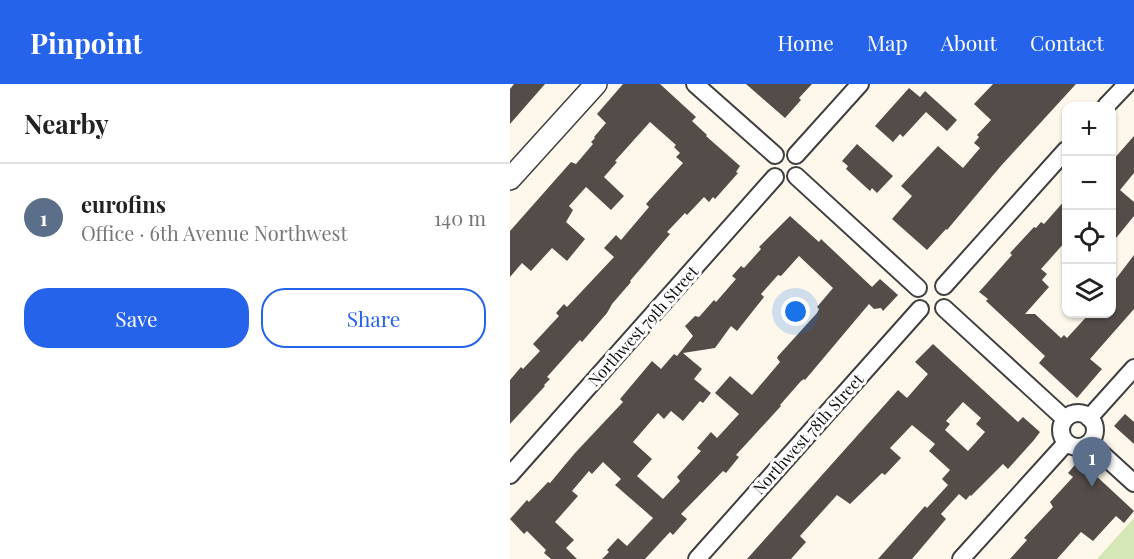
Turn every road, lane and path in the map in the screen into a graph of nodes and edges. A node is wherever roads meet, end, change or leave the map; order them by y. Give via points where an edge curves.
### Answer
1 (596, 84) edge
2 (694, 84) edge
3 (860, 84) edge
4 (1127, 84) edge
5 (1110, 102) edge
6 (1062, 154) edge
7 (775, 155) junction
8 (796, 155) junction
9 (796, 176) junction
10 (775, 177) junction
11 (510, 180) edge
12 (944, 286) junction
13 (918, 288) junction
14 (944, 308) junction
15 (920, 309) junction
16 (1134, 368) edge
17 (1089, 418) junction
18 (1065, 419) junction
19 (1066, 443) junction
20 (1090, 443) junction
21 (510, 475) edge
22 (1134, 483) edge
23 (697, 559) edge
24 (961, 559) edge

1 - 11 street
2 - 7 street
3 - 8 street
4 - 5 street
6 - 12 street
7 - 8 street via 786,151
7 - 10 street via 770,167
8 - 9 street via 800,164
9 - 10 street via 786,181
9 - 13 street
10 - 21 street, Northwest 79th Street
12 - 13 street via 933,280
12 - 14 street via 948,295
13 - 15 street via 915,299
14 - 15 street via 935,314
14 - 18 street
15 - 23 street, Northwest 78th Street
16 - 17 street
17 - 18 street via 1078,413
17 - 20 street via 1095,431
18 - 19 street via 1060,431
19 - 20 street via 1075,447
19 - 24 street
20 - 22 street

